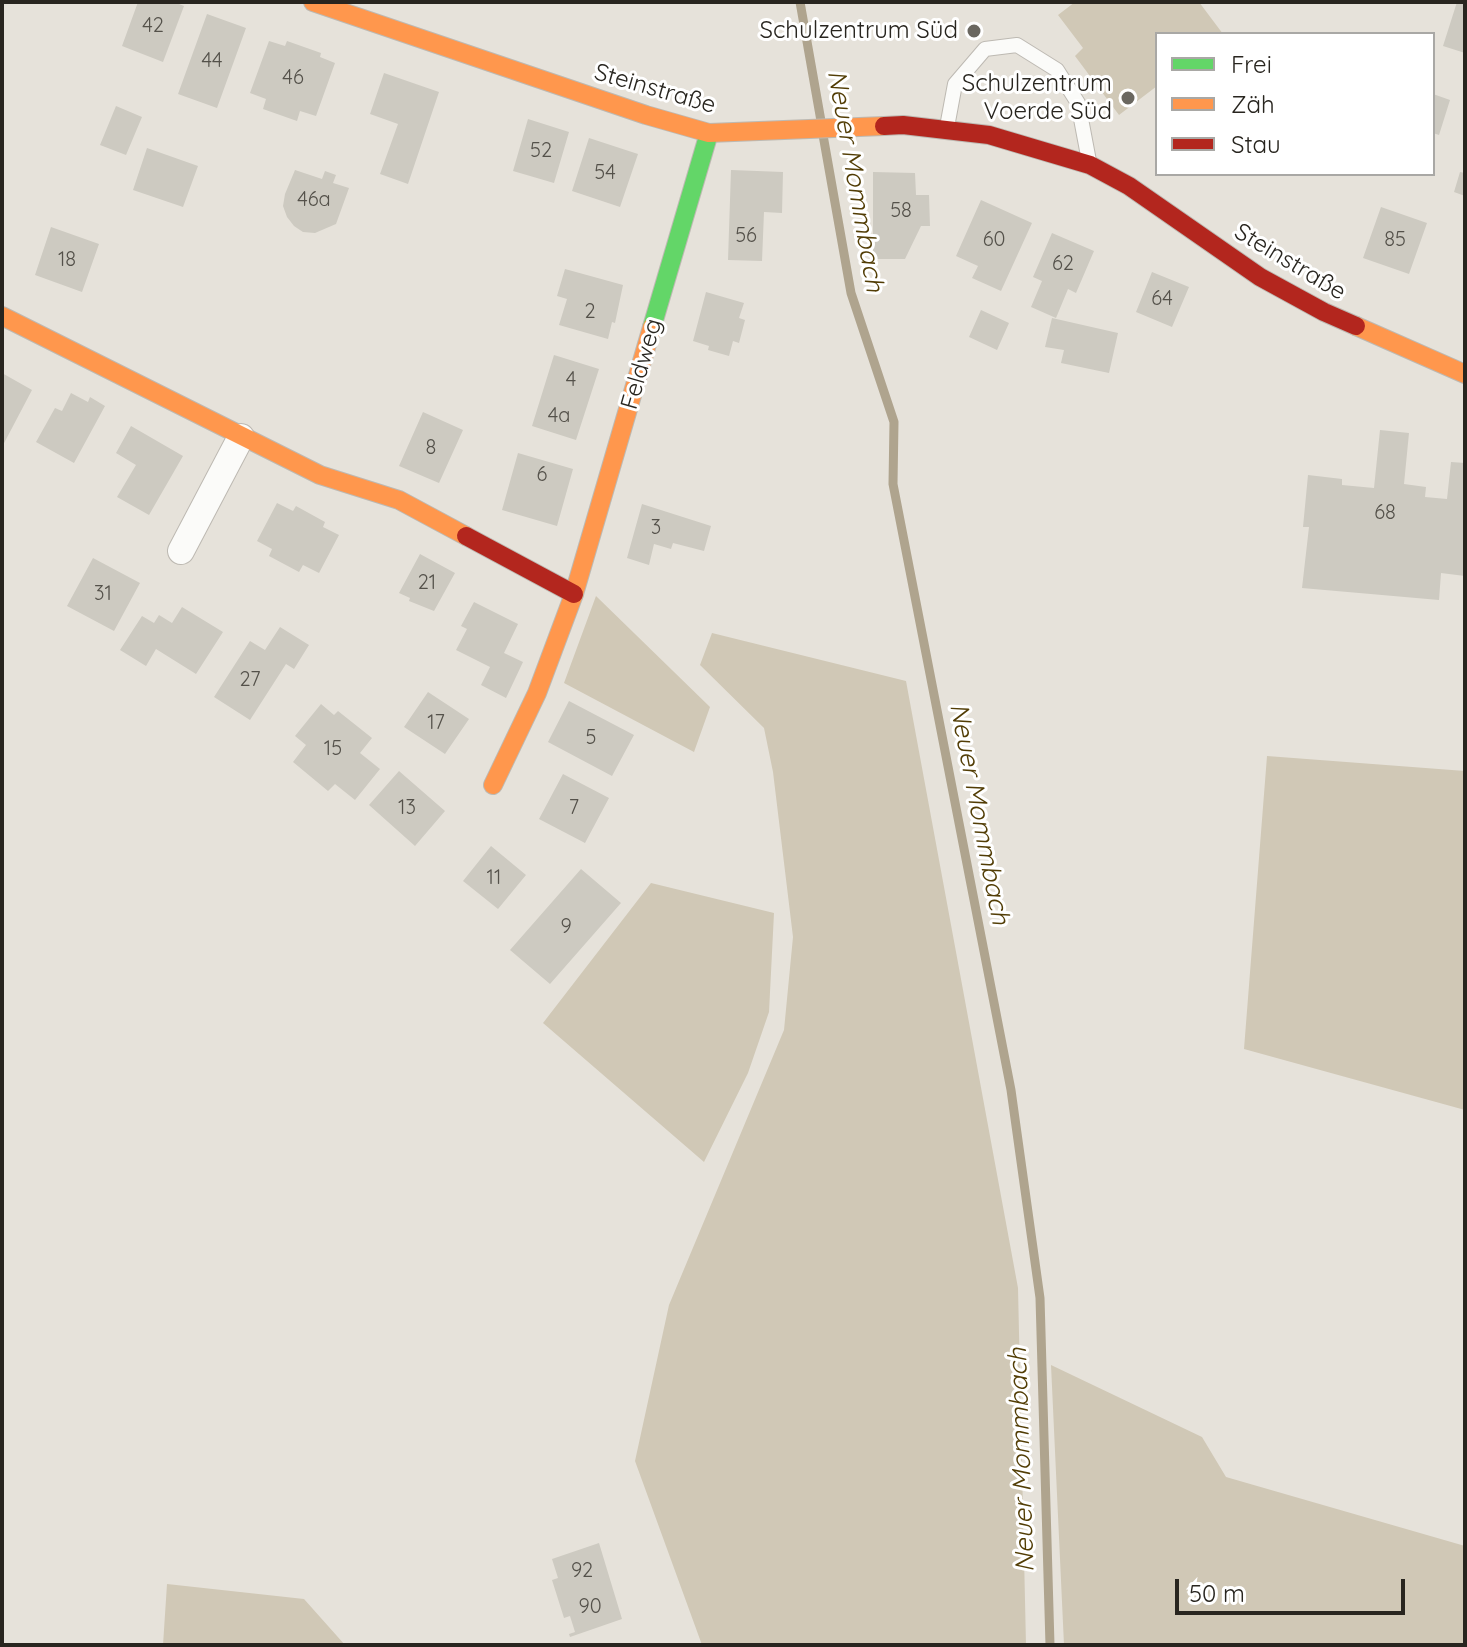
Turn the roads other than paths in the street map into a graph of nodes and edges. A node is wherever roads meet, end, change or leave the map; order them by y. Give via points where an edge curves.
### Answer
1 (313, 2) edge
2 (947, 130) junction
3 (709, 133) junction
4 (1090, 165) junction
5 (2, 316) edge
6 (1465, 374) edge
7 (241, 437) junction
8 (181, 551) dead end
9 (574, 594) junction
10 (493, 785) dead end

1 - 3 street, Steinstraße
2 - 3 street, Steinstraße via 903,125
2 - 4 street, Steinstraße via 989,135
2 - 4 lane via 955,84 985,49 1017,45 1057,70 1078,103
3 - 9 street, Feldweg
4 - 6 street, Steinstraße via 1260,277 1337,318
5 - 7 street
7 - 8 street
7 - 9 street via 320,475 399,500
9 - 10 street, Feldweg via 537,693

